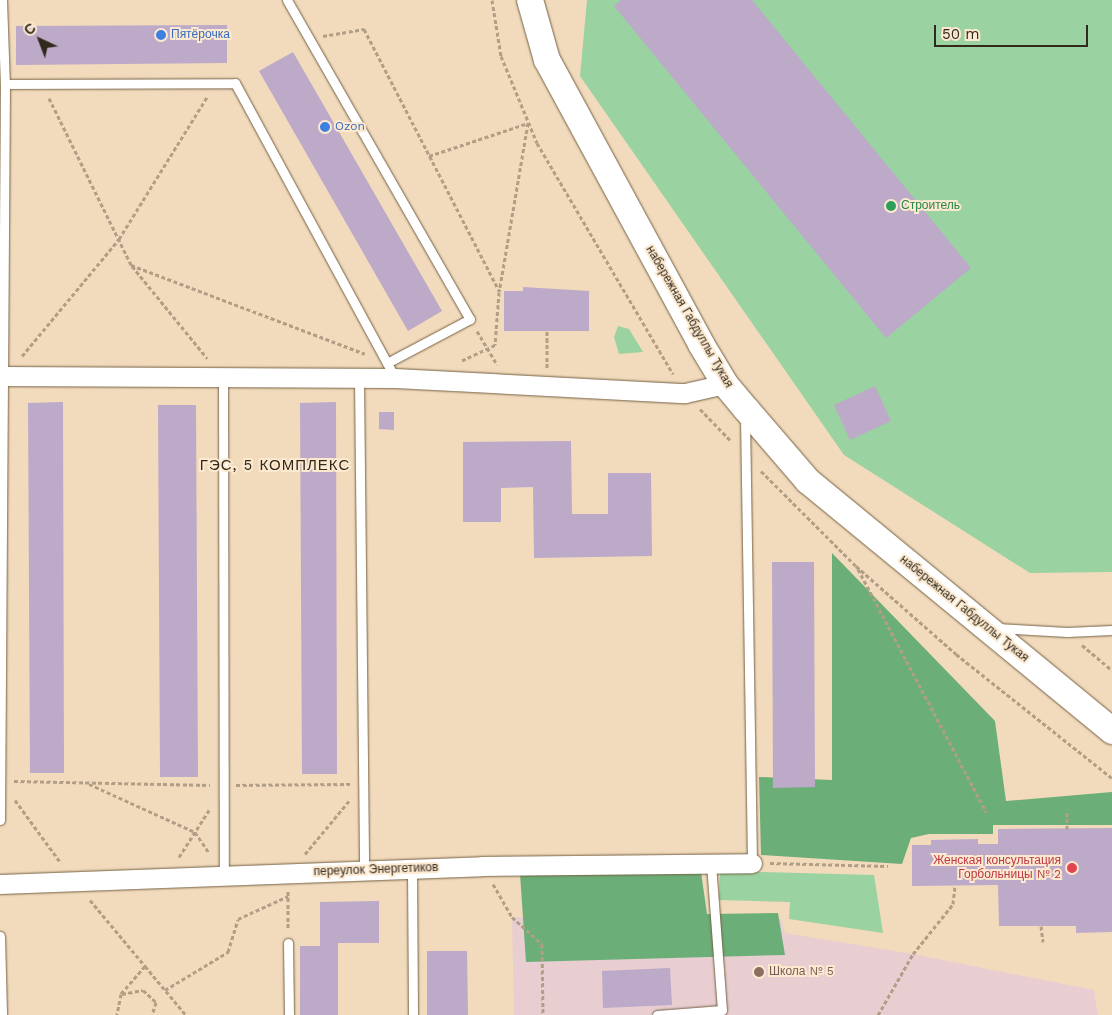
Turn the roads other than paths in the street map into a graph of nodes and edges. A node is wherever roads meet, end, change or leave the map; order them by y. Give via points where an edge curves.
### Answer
1 (2, 0) edge
2 (287, 0) edge
3 (530, 0) edge
4 (5, 84) junction
5 (391, 370) junction
6 (3, 376) edge
7 (223, 378) junction
8 (359, 379) junction
9 (725, 384) junction
10 (746, 410) junction
11 (984, 627) junction
12 (1112, 630) edge
13 (1112, 731) edge
14 (1, 742) edge
15 (1, 781) edge
16 (0, 820) edge
17 (752, 862) joint
18 (711, 863) junction
19 (412, 869) junction
20 (364, 870) junction
21 (224, 877) junction
22 (0, 884) edge
23 (0, 936) edge
24 (288, 943) road end
25 (2, 1015) edge
26 (289, 1015) edge
27 (413, 1015) edge
28 (657, 1015) edge

1 - 4 lane
2 - 5 lane via 470,319
3 - 9 main road, набережная Габдуллы Тукая via 547,60
4 - 5 lane via 235,84
4 - 6 lane
5 - 8 street
5 - 9 street via 508,384 685,393
6 - 7 street
6 - 14 lane
7 - 8 street
7 - 21 lane
8 - 20 lane
9 - 10 main road, набережная Габдуллы Тукая
10 - 11 main road, набережная Габдуллы Тукая via 808,480
10 - 17 lane via 744,454
11 - 12 lane via 1067,632
11 - 13 main road, набережная Габдуллы Тукая
14 - 15 lane
15 - 16 lane
17 - 18 street, переулок Энергетиков
18 - 19 street, переулок Энергетиков
18 - 28 lane via 722,1010
19 - 20 street, переулок Энергетиков
19 - 27 lane
20 - 21 street, переулок Энергетиков
21 - 22 street, переулок Энергетиков
23 - 25 lane
24 - 26 lane

